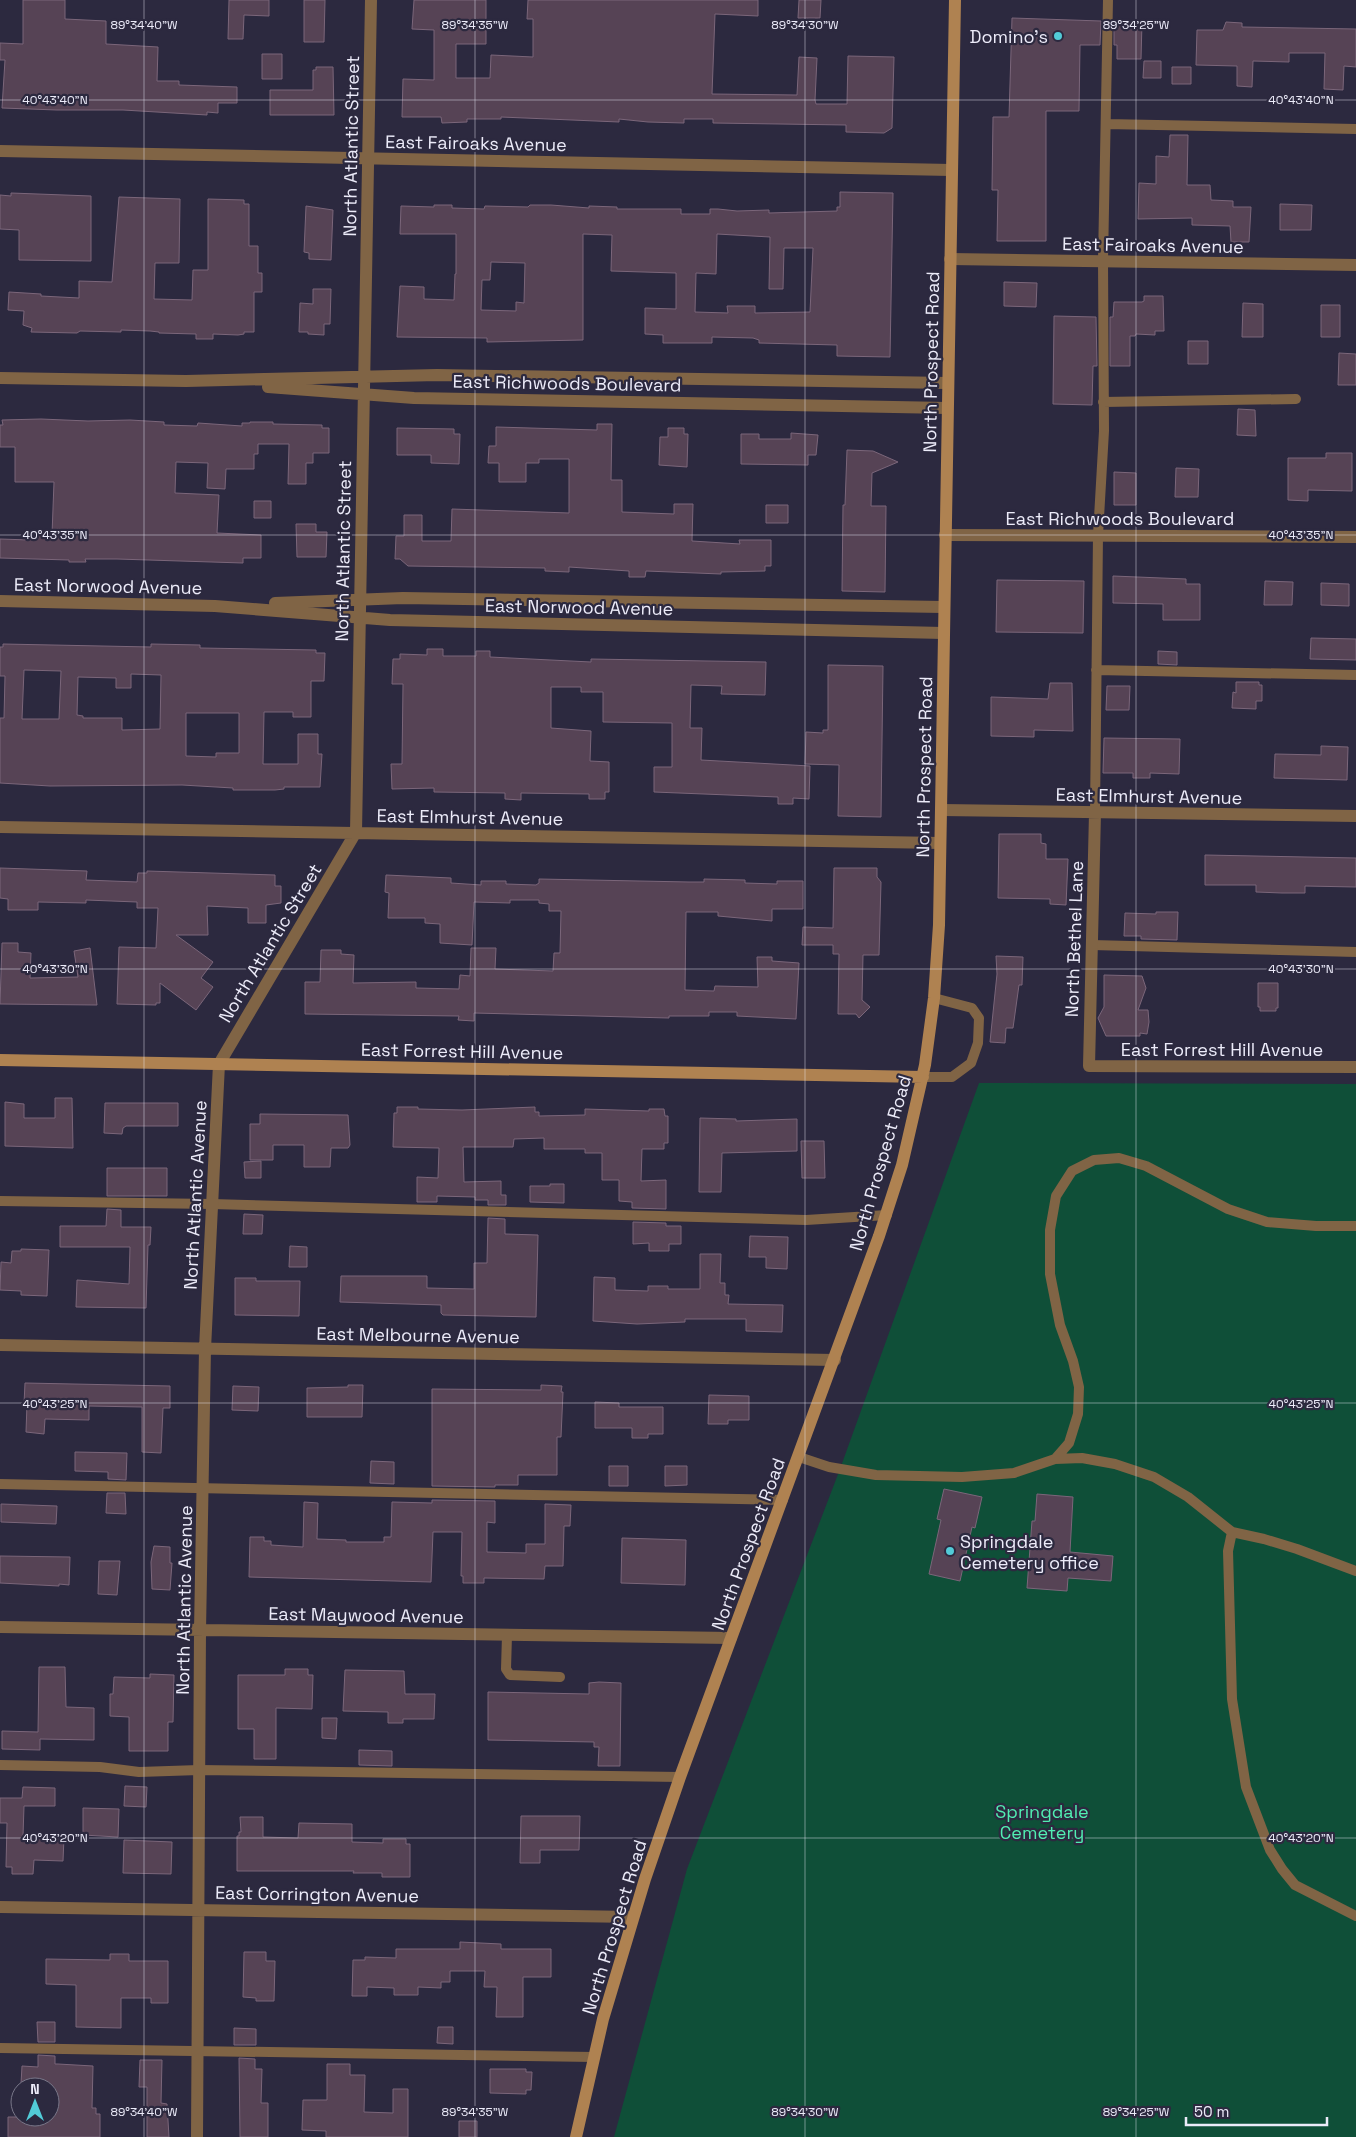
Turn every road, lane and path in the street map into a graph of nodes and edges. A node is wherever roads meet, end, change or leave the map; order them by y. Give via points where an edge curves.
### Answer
1 (371, 0) edge
2 (955, 0) edge
3 (1108, 0) edge
4 (1106, 124) junction
5 (1356, 129) edge
6 (0, 151) edge
7 (368, 158) junction
8 (951, 170) junction
9 (950, 259) junction
10 (1103, 261) junction
11 (1356, 265) edge
12 (363, 377) junction
13 (0, 378) edge
14 (186, 381) junction
15 (948, 383) junction
16 (363, 395) junction
17 (1296, 399) dead end
18 (1103, 402) junction
19 (948, 408) junction
20 (945, 535) junction
21 (1098, 536) junction
22 (1356, 537) edge
23 (360, 600) junction
24 (0, 601) edge
25 (215, 606) junction
26 (943, 607) junction
27 (360, 617) junction
28 (943, 633) junction
29 (1096, 670) junction
30 (1356, 675) edge
31 (941, 810) junction
32 (1095, 813) junction
33 (1356, 816) edge
34 (0, 827) edge
35 (356, 832) junction
36 (940, 843) junction
37 (1092, 945) junction
38 (1356, 952) edge
39 (934, 998) junction
40 (0, 1060) edge
41 (218, 1064) junction
42 (1089, 1066) joint
43 (1356, 1067) edge
44 (923, 1077) junction
45 (0, 1201) edge
46 (212, 1204) junction
47 (886, 1215) junction
48 (1356, 1226) edge
49 (0, 1345) edge
50 (205, 1349) junction
51 (835, 1360) junction
52 (799, 1457) junction
53 (1055, 1460) junction
54 (0, 1484) edge
55 (203, 1487) junction
56 (783, 1500) junction
57 (1232, 1532) junction
58 (1356, 1571) edge
59 (0, 1627) edge
60 (200, 1631) junction
61 (507, 1635) junction
62 (731, 1638) junction
63 (560, 1677) dead end
64 (0, 1765) edge
65 (199, 1770) junction
66 (680, 1777) junction
67 (0, 1907) edge
68 (198, 1910) junction
69 (1356, 1916) edge
70 (633, 1917) junction
71 (0, 2048) edge
72 (197, 2051) junction
73 (594, 2057) junction
74 (197, 2137) edge
75 (576, 2137) edge

1 - 7 street, North Atlantic Street
2 - 8 main road, North Prospect Road
3 - 4 lane
4 - 5 lane
4 - 10 lane
6 - 7 street, East Fairoaks Avenue
7 - 8 street, East Fairoaks Avenue
7 - 12 street, North Atlantic Street
8 - 9 main road, North Prospect Road
9 - 10 street, East Fairoaks Avenue
9 - 15 main road, North Prospect Road
10 - 11 street, East Fairoaks Avenue
10 - 18 lane
12 - 14 street, East Richwoods Boulevard
12 - 15 street, East Richwoods Boulevard via 437,375
12 - 16 street, North Atlantic Street
13 - 14 street, East Richwoods Boulevard
14 - 16 street, East Richwoods Boulevard
15 - 19 main road, North Prospect Road
16 - 19 street, East Richwoods Boulevard
16 - 23 street, North Atlantic Street
17 - 18 lane
18 - 21 lane
19 - 20 main road, North Prospect Road
20 - 21 street, East Richwoods Boulevard
20 - 26 main road, North Prospect Road
21 - 22 street, East Richwoods Boulevard
21 - 29 lane
23 - 25 street, East Norwood Avenue
23 - 26 street, East Norwood Avenue via 413,598
23 - 27 street, North Atlantic Street
24 - 25 street, East Norwood Avenue
25 - 27 street, East Norwood Avenue
26 - 28 main road, North Prospect Road
27 - 28 street, East Norwood Avenue
27 - 35 street, North Atlantic Street
28 - 31 main road, North Prospect Road
29 - 30 lane
29 - 32 lane
31 - 32 street, East Elmhurst Avenue
31 - 36 main road, North Prospect Road
32 - 33 street, East Elmhurst Avenue
32 - 37 street, North Bethel Lane
34 - 35 street, East Elmhurst Avenue
35 - 36 street, East Elmhurst Avenue
35 - 41 street, North Atlantic Street
36 - 39 main road, North Prospect Road via 940,909
37 - 38 lane
37 - 42 street, North Bethel Lane
39 - 44 main road, North Prospect Road
39 - 44 lane via 972,1008 979,1018 978,1042 970,1063 952,1077
40 - 41 main road, East Forrest Hill Avenue
41 - 44 main road, East Forrest Hill Avenue
41 - 46 street, North Atlantic Avenue
42 - 43 street, East Forrest Hill Avenue
44 - 47 main road, North Prospect Road via 902,1166
45 - 46 lane
46 - 47 lane via 806,1220
46 - 50 street, North Atlantic Avenue
47 - 51 main road, North Prospect Road
48 - 53 lane via 1267,1222 1228,1209 1146,1166 1119,1158 1094,1160 1072,1171 1056,1196 1050,1230 1050,1274 1060,1325 1079,1387 1078,1414 1069,1443
49 - 50 street, East Melbourne Avenue
50 - 51 street, East Melbourne Avenue
50 - 55 street, North Atlantic Avenue
51 - 52 main road, North Prospect Road
52 - 53 lane via 829,1467 876,1475 962,1477 1014,1473
52 - 56 main road, North Prospect Road
53 - 57 lane via 1082,1458 1115,1464 1154,1477 1188,1497
54 - 55 lane
55 - 56 lane
55 - 60 street, North Atlantic Avenue
56 - 62 main road, North Prospect Road
57 - 58 lane via 1297,1549
57 - 69 lane via 1228,1550 1232,1699 1246,1787 1270,1850 1295,1885
59 - 60 street, East Maywood Avenue
60 - 61 street, East Maywood Avenue
60 - 65 street, North Atlantic Avenue
61 - 62 street, East Maywood Avenue
61 - 63 lane via 506,1669 510,1675
62 - 66 main road, North Prospect Road
64 - 65 lane via 100,1767 139,1772
65 - 66 lane
65 - 68 street, North Atlantic Avenue
66 - 70 main road, North Prospect Road
67 - 68 street, East Corrington Avenue
68 - 70 street, East Corrington Avenue
68 - 72 street, North Atlantic Avenue
70 - 73 main road, North Prospect Road
71 - 72 lane
72 - 73 lane
72 - 74 street, North Atlantic Avenue
73 - 75 main road, North Prospect Road

